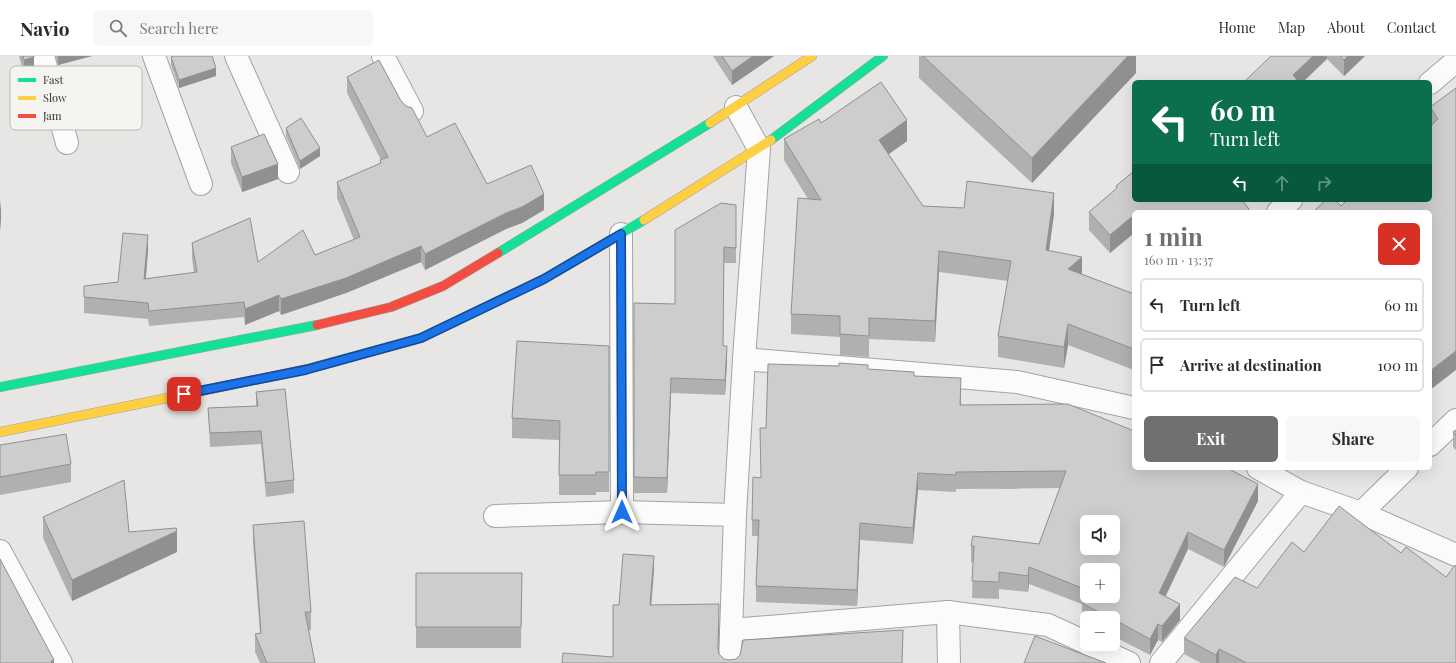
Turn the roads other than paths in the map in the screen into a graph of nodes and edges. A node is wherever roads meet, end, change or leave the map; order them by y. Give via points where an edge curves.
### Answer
1 (43, 56) edge
2 (154, 56) edge
3 (236, 56) edge
4 (383, 56) edge
5 (812, 56) edge
6 (883, 56) edge
7 (1456, 61) edge
8 (46, 66) edge
9 (1432, 80) edge
10 (736, 107) junction
11 (412, 111) edge
12 (63, 130) edge
13 (67, 143) dead end
14 (759, 149) junction
15 (288, 172) dead end
16 (201, 184) dead end
17 (1289, 202) edge
18 (1280, 210) edge
19 (621, 234) junction
20 (744, 358) junction
21 (0, 387) edge
22 (1132, 408) edge
23 (1456, 420) edge
24 (0, 432) edge
25 (1432, 443) edge
26 (1262, 470) edge
27 (1405, 470) edge
28 (1301, 492) junction
29 (622, 512) junction
30 (1361, 513) junction
31 (735, 515) junction
32 (495, 516) dead end
33 (0, 551) edge
34 (1456, 556) edge
35 (948, 612) junction
36 (731, 630) junction
37 (1080, 640) edge
38 (1103, 651) edge
39 (61, 663) edge
40 (730, 663) edge
41 (949, 663) edge
42 (1129, 663) edge
43 (1161, 663) edge

1 - 8 street
2 - 16 street
3 - 15 street
4 - 11 street
5 - 10 street
6 - 14 street
7 - 9 street
10 - 14 street
10 - 21 street via 443,286 391,307 300,329
12 - 13 street
14 - 19 street
14 - 20 street
17 - 18 street
19 - 24 street via 544,279 421,338 305,370
19 - 29 street
20 - 22 street via 1017,382
20 - 31 street
23 - 25 street
26 - 28 street
27 - 30 street
28 - 30 street
28 - 43 street
29 - 31 street
29 - 32 street
30 - 34 street
31 - 36 street
33 - 39 street
35 - 36 street
35 - 37 street via 1048,625
35 - 41 street
36 - 40 street
38 - 42 street

